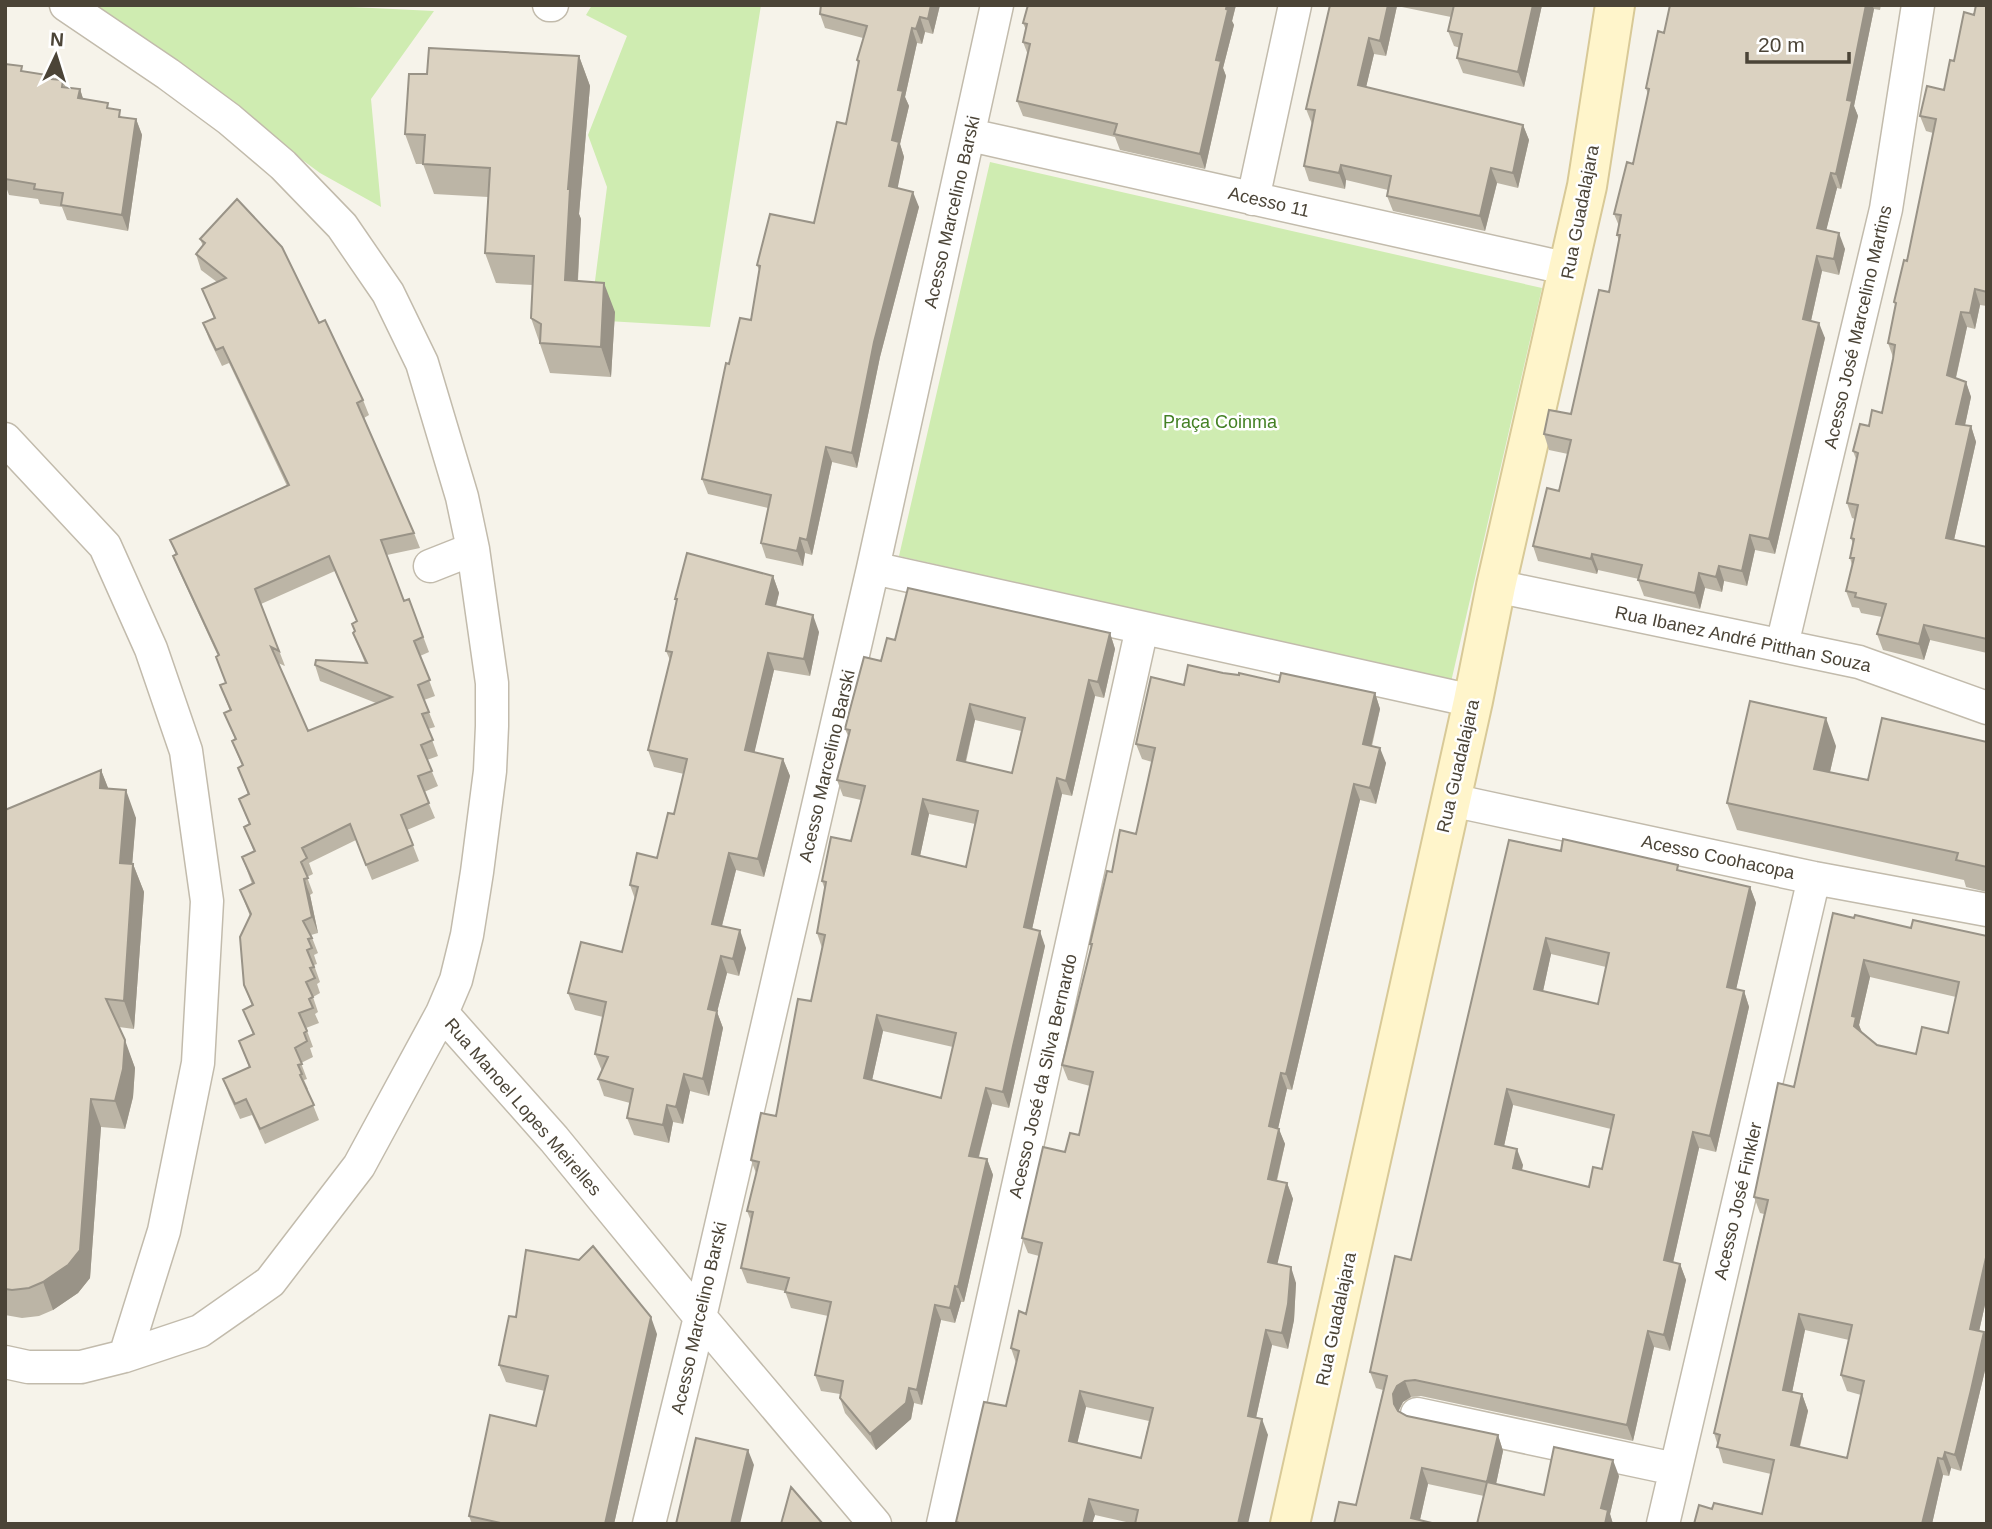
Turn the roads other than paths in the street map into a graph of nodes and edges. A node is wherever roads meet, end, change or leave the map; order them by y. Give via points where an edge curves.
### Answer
1 (66, 5) edge
2 (997, 5) edge
3 (1295, 5) edge
4 (1615, 5) edge
5 (1918, 5) edge
6 (970, 135) junction
7 (1254, 199) junction
8 (1569, 269) junction
9 (5, 439) edge
10 (473, 549) junction
11 (430, 566) dead end
12 (873, 568) junction
13 (1496, 586) junction
14 (1142, 628) junction
15 (1782, 645) junction
16 (1473, 701) junction
17 (1987, 708) edge
18 (1451, 800) junction
19 (1814, 878) junction
20 (1987, 910) edge
21 (442, 1013) junction
22 (700, 1317) junction
23 (125, 1356) junction
24 (5, 1362) edge
25 (1417, 1413) dead end
26 (1675, 1469) junction
27 (649, 1524) edge
28 (875, 1524) edge
29 (943, 1524) edge
30 (1290, 1524) edge
31 (1662, 1524) edge

1 - 10 street, Rua Manoel Lopes Meirelles via 229,119 342,226 387,293 422,363
2 - 6 street, Acesso Marcelino Barski
3 - 7 street
4 - 8 main road, Rua Guadalajara
5 - 15 street, Acesso José Marcelino Martins via 1886,209
6 - 7 street, Acesso 11
6 - 12 street, Acesso Marcelino Barski
7 - 8 street, Acesso 11
8 - 13 main road, Rua Guadalajara
9 - 23 street via 106,546 151,649 187,751 207,901 198,1063 164,1231
10 - 11 street
10 - 21 street, Rua Manoel Lopes Meirelles via 492,683 490,771 467,935
12 - 14 street
12 - 22 street, Acesso Marcelino Barski
13 - 15 street, Rua Ibanez André Pitthan Souza
13 - 16 main road, Rua Guadalajara
14 - 16 street
14 - 29 street, Acesso José da Silva Bernardo
15 - 17 street, Rua Ibanez André Pitthan Souza via 1859,662
16 - 18 main road, Rua Guadalajara
18 - 19 street, Acesso Coohacopa
18 - 30 main road, Rua Guadalajara
19 - 20 street, Acesso Coohacopa
19 - 26 street, Acesso José Finkler
21 - 22 street, Rua Manoel Lopes Meirelles via 554,1139
21 - 23 street via 359,1166 270,1282 200,1331
22 - 27 street, Acesso Marcelino Barski
22 - 28 street, Rua Manoel Lopes Meirelles
23 - 24 street via 81,1367
25 - 26 street
26 - 31 street, Acesso José Finkler

